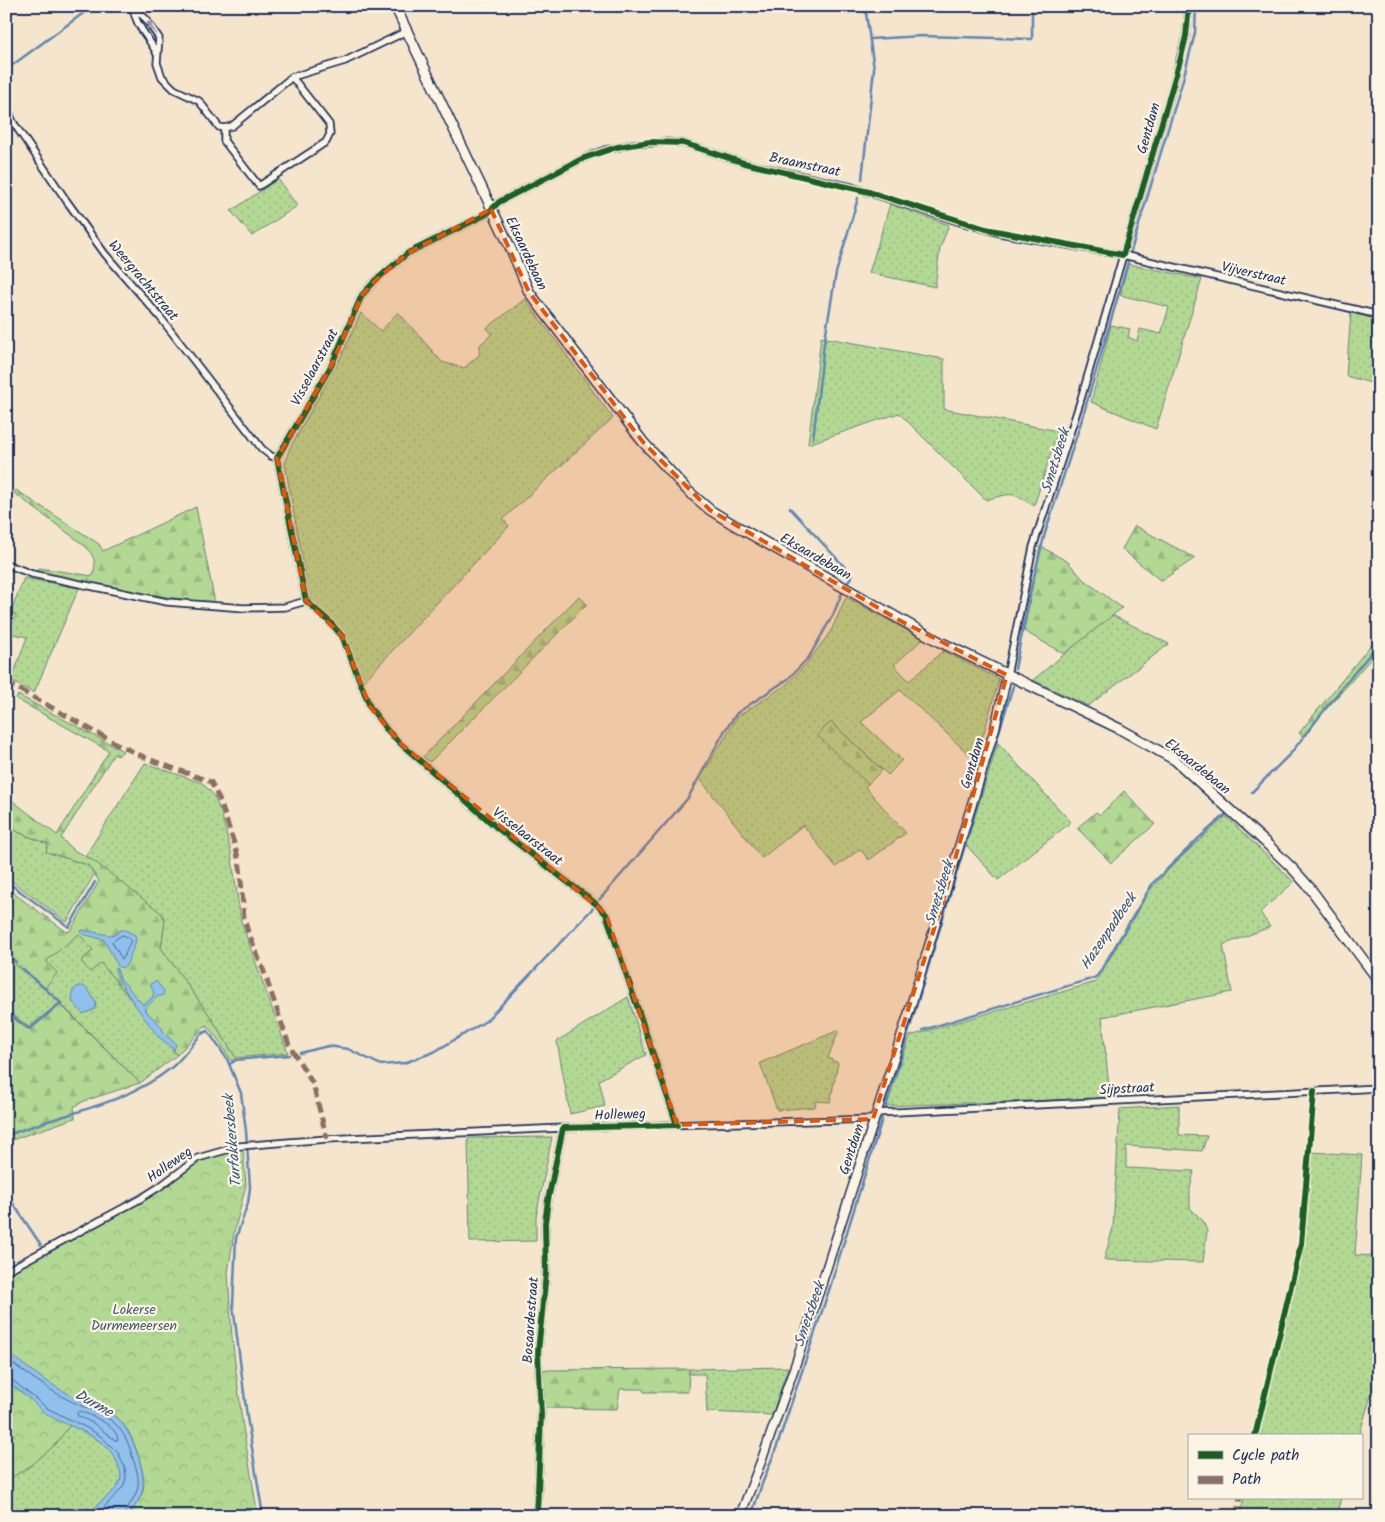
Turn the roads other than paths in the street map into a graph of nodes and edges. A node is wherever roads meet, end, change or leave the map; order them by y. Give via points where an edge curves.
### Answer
1 (395, 6) edge
2 (1189, 6) edge
3 (133, 7) edge
4 (407, 31) junction
5 (157, 54) junction
6 (292, 77) junction
7 (6, 105) edge
8 (224, 128) junction
9 (491, 209) junction
10 (1123, 255) junction
11 (1379, 315) edge
12 (277, 458) junction
13 (6, 564) edge
14 (306, 601) junction
15 (1007, 675) junction
16 (1379, 981) edge
17 (1379, 1088) edge
18 (875, 1116) junction
19 (677, 1125) junction
20 (563, 1128) junction
21 (6, 1270) edge
22 (536, 1516) edge
23 (740, 1516) edge

1 - 4 main road, Eksaardebaan
2 - 10 street, Gentdam via 1186,36 1175,78
3 - 5 street via 137,23
5 -> 3 street via 159,38
4 - 6 street via 344,61
4 - 9 main road, Eksaardebaan
5 - 8 street via 162,77 174,89 199,102 219,127
6 - 8 street via 232,126
6 - 8 street via 329,124 330,134 326,142 259,186 224,141
7 - 12 street, Weergrachtstraat via 13,122 105,254 160,317 262,449
9 - 10 street, Braamstraat via 593,154 633,144 675,142 751,165 852,187 986,230
9 - 12 street, Visselaarstraat via 487,214 408,253 362,295 331,366
9 - 15 main road, Eksaardebaan via 538,306 643,442 688,491 710,510 747,533 923,633
10 - 11 street, Vijverstraat
10 - 15 street, Gentdam via 1034,547
12 - 14 street
13 - 14 street via 32,574 167,602 244,608 286,607
14 - 19 street, Visselaarstraat via 342,636 370,707 387,730 496,827 606,914
15 - 16 main road, Eksaardebaan via 1139,739 1188,771 1293,869
15 - 18 street, Gentdam via 995,728 943,903
17 - 18 street, Sijpstraat
18 - 19 street, Holleweg
18 - 23 street, Gentdam via 797,1360
19 - 20 street, Holleweg
20 - 21 street, Holleweg via 240,1146 198,1158 140,1199
20 - 22 street, Bosaardestraat via 545,1223 546,1273 538,1352 541,1415

